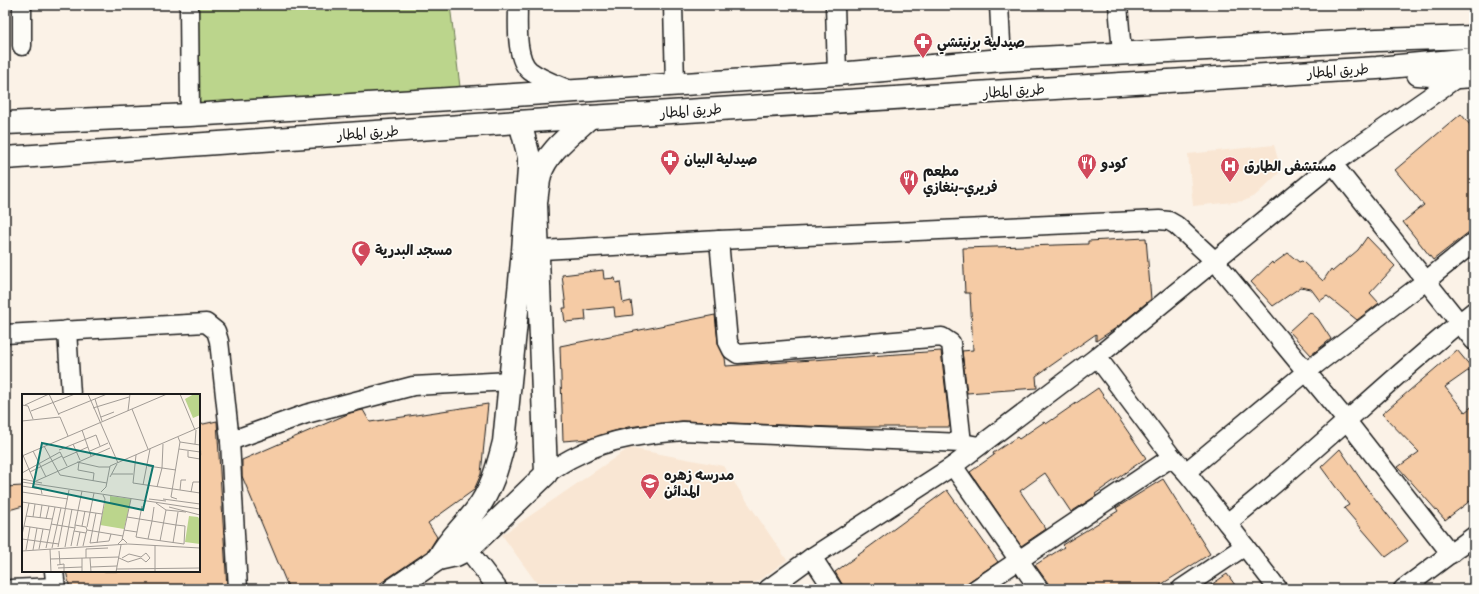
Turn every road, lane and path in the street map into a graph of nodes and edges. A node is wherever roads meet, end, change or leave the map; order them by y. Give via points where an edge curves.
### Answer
1 (22, 5) edge
2 (189, 5) edge
3 (518, 5) edge
4 (674, 5) edge
5 (835, 5) edge
6 (999, 5) edge
7 (1118, 5) edge
8 (1474, 23) edge
9 (1474, 37) edge
10 (1377, 40) junction
11 (22, 46) dead end
12 (1122, 53) junction
13 (1474, 59) edge
14 (1002, 60) junction
15 (1377, 68) junction
16 (837, 74) junction
17 (1466, 77) edge
18 (675, 84) junction
19 (572, 91) junction
20 (190, 115) junction
21 (590, 117) junction
22 (520, 122) junction
23 (5, 123) edge
24 (5, 158) edge
25 (1333, 164) junction
26 (719, 240) junction
27 (1474, 242) edge
28 (531, 251) junction
29 (1215, 261) junction
30 (1427, 280) junction
31 (1474, 311) edge
32 (1459, 322) junction
33 (67, 330) junction
34 (5, 334) edge
35 (1474, 341) edge
36 (1097, 357) junction
37 (1306, 372) junction
38 (511, 381) junction
39 (71, 394) edge
40 (1346, 420) junction
41 (230, 441) junction
42 (962, 443) junction
43 (979, 446) junction
44 (1172, 458) junction
45 (953, 466) junction
46 (1186, 472) junction
47 (546, 474) junction
48 (1227, 523) junction
49 (1474, 536) edge
50 (462, 541) junction
51 (1245, 546) junction
52 (1450, 554) junction
53 (812, 557) junction
54 (1018, 560) junction
55 (55, 582) edge
56 (11, 589) edge
57 (238, 589) edge
58 (394, 589) edge
59 (498, 589) edge
60 (768, 589) edge
61 (833, 589) edge
62 (976, 589) edge
63 (1039, 589) edge
64 (1182, 589) edge
65 (1278, 589) edge
66 (1402, 589) edge

1 - 11 street
2 - 20 street
3 - 19 street via 520,57 524,65 533,74
4 - 18 street
5 - 16 street
6 - 14 street
7 - 12 street
8 - 10 main road via 1412,29
9 - 10 main road
10 - 12 main road, طريق المطار
12 - 14 main road, طريق المطار
13 - 15 main road
14 - 16 main road, طريق المطار
15 - 17 main road via 1431,76
15 - 21 main road, طريق المطار
16 - 18 main road, طريق المطار
17 - 25 street
18 - 19 main road, طريق المطار
19 - 20 main road, طريق المطار
20 - 23 main road, طريق المطار
21 - 22 main road, طريق المطار
21 - 28 main road via 554,150 540,175
22 - 24 main road, طريق المطار
22 - 28 main road via 529,158
25 - 29 street
25 - 30 street
26 - 28 street
26 - 29 street via 1159,220 1176,225
26 - 42 street via 728,342 732,350 738,354 942,337 951,343
27 - 30 street
28 - 38 main road
28 - 47 main road
29 - 36 street
29 - 37 street
30 - 32 street
30 - 37 street
31 - 32 street
32 - 35 street
32 - 40 street
33 - 34 street
33 - 39 street
33 - 41 street via 206,323 216,331 219,341
36 - 43 street
36 - 44 street
37 - 40 street
37 - 46 street
38 - 41 street via 413,386 306,414
38 - 50 main road via 504,442 497,467
40 - 48 street via 1284,477
40 - 52 street
41 - 57 street
42 - 43 street
42 - 47 street via 683,431 647,434 608,443 579,454
43 - 45 street
44 - 46 street
44 - 54 street
45 - 53 street
45 - 54 street
46 - 48 street
47 - 50 main road
48 - 51 street
49 - 52 street
50 - 58 main road via 447,542 438,559
50 - 59 street
51 - 64 street
51 - 65 street
52 - 66 street
53 - 60 street
53 - 61 street
54 - 62 street
54 - 63 street
55 - 56 street

